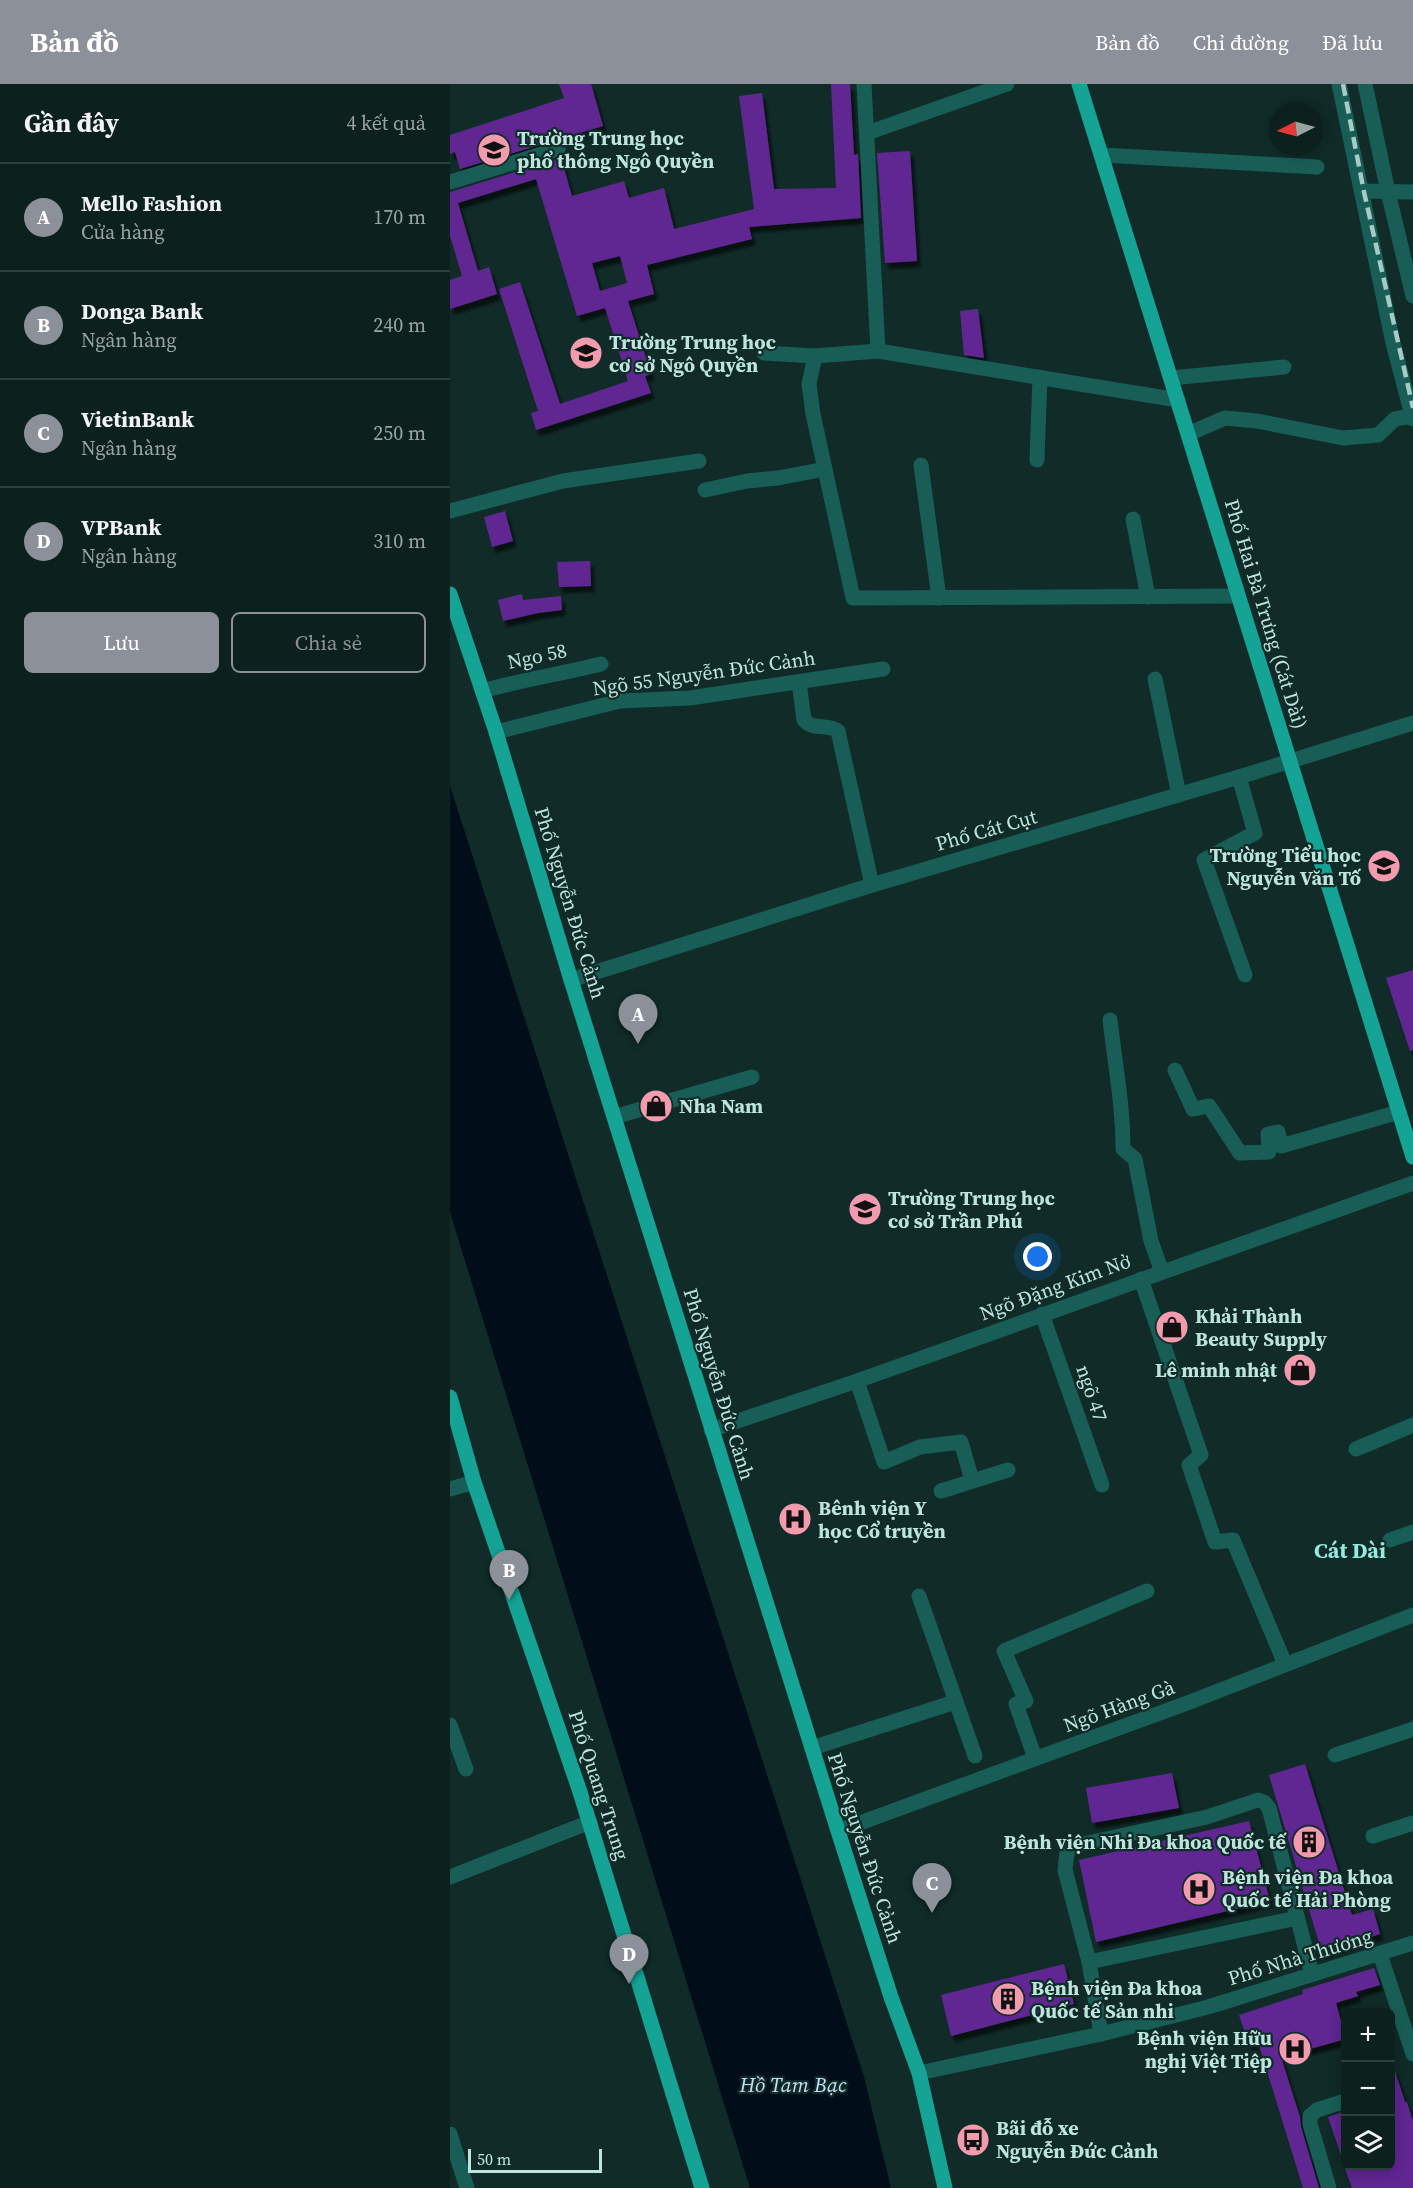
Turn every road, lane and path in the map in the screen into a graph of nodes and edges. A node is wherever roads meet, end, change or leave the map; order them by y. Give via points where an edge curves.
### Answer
1 (864, 84) edge
2 (1007, 84) edge
3 (1079, 84) edge
4 (1339, 84) edge
5 (1365, 84) edge
6 (867, 133) junction
7 (558, 149) dead end
8 (1102, 155) junction
9 (1317, 167) dead end
10 (450, 182) edge
11 (1362, 191) junction
12 (1388, 192) junction
13 (1413, 192) edge
14 (1413, 296) edge
15 (878, 351) junction
16 (764, 353) dead end
17 (815, 356) junction
18 (1284, 367) dead end
19 (1040, 377) junction
20 (1171, 378) junction
21 (1178, 400) junction
22 (1413, 417) edge
23 (1188, 434) junction
24 (1037, 460) dead end
25 (699, 461) dead end
26 (921, 465) dead end
27 (825, 470) junction
28 (705, 490) dead end
29 (450, 511) edge
30 (1133, 519) dead end
31 (450, 594) edge
32 (1239, 596) junction
33 (1148, 597) junction
34 (939, 598) junction
35 (601, 664) dead end
36 (883, 669) dead end
37 (1155, 680) dead end
38 (799, 682) junction
39 (482, 691) junction
40 (1413, 723) edge
41 (496, 732) junction
42 (1290, 762) junction
43 (1239, 777) junction
44 (1179, 795) junction
45 (872, 885) junction
46 (1245, 975) dead end
47 (571, 980) junction
48 (1110, 1020) dead end
49 (1175, 1070) dead end
50 (752, 1077) dead end
51 (1399, 1112) junction
52 (614, 1117) junction
53 (1413, 1157) edge
54 (1413, 1184) edge
55 (1162, 1272) junction
56 (1141, 1279) junction
57 (1042, 1314) junction
58 (857, 1381) junction
59 (450, 1397) edge
60 (1413, 1425) edge
61 (711, 1430) junction
62 (1356, 1449) dead end
63 (1008, 1470) dead end
64 (972, 1480) junction
65 (474, 1482) junction
66 (1102, 1485) dead end
67 (450, 1489) edge
68 (941, 1491) dead end
69 (1413, 1532) edge
70 (1390, 1540) dead end
71 (1148, 1591) dead end
72 (919, 1596) dead end
73 (1413, 1615) edge
74 (1285, 1664) junction
75 (955, 1702) junction
76 (450, 1725) edge
77 (1413, 1729) edge
78 (812, 1748) junction
79 (1335, 1755) dead end
80 (975, 1756) dead end
81 (1035, 1758) junction
82 (466, 1769) dead end
83 (590, 1822) junction
84 (1413, 1824) edge
85 (838, 1831) junction
86 (1373, 1836) dead end
87 (450, 1877) edge
88 (1297, 1918) junction
89 (1413, 1943) edge
90 (1380, 1954) junction
91 (1089, 1962) junction
92 (1312, 1974) junction
93 (1101, 2034) junction
94 (1413, 2054) edge
95 (919, 2073) junction
96 (1341, 2102) edge
97 (450, 2134) edge
98 (467, 2188) edge
99 (702, 2188) edge
100 (945, 2188) edge
101 (1329, 2188) edge

1 - 6 street
2 - 6 street
3 - 8 main road, Phố Hai Bà Trưng (Cát Dài)
4 - 11 street
5 - 12 street
6 - 15 street
7 - 10 street
8 - 9 street
8 - 20 main road, Phố Hai Bà Trưng (Cát Dài)
11 - 12 street
11 - 22 street
12 - 13 street
12 - 14 street
15 - 17 street
15 - 19 street
16 - 17 street
17 - 27 street via 808,384
18 - 20 street
19 - 21 street
19 - 24 street
20 - 21 main road, Phố Hai Bà Trưng (Cát Dài)
21 - 23 main road, Phố Hai Bà Trưng (Cát Dài)
22 - 23 street via 1395,418 1378,435 1343,438 1225,418
23 - 32 main road, Phố Hai Bà Trưng (Cát Dài)
25 - 29 street via 563,481
26 - 34 street
27 - 28 street
27 - 34 street via 853,598
30 - 33 street
31 - 39 main road, Phố Nguyễn Đức Cảnh
32 - 33 street
32 - 42 main road, Phố Hai Bà Trưng (Cát Dài)
33 - 34 street
35 - 39 street, Ngo 58
36 - 38 street, Ngõ 55 Nguyễn Đức Cảnh
37 - 44 street
38 - 41 street, Ngõ 55 Nguyễn Đức Cảnh via 690,698 620,701
38 - 45 street via 804,720 811,726 838,731
39 - 41 main road, Phố Nguyễn Đức Cảnh
40 - 42 street, Phố Cát Cụt
41 - 47 main road, Phố Nguyễn Đức Cảnh
42 - 43 street, Phố Cát Cụt
42 - 51 main road, Phố Hai Bà Trưng (Cát Dài)
43 - 44 street, Phố Cát Cụt
43 - 46 street via 1255,833 1204,860
44 - 45 street, Phố Cát Cụt
45 - 47 street, Phố Cát Cụt
47 - 52 main road, Phố Nguyễn Đức Cảnh
48 - 55 street via 1123,1114 1123,1149 1135,1159
49 - 51 street via 1193,1109 1209,1106 1240,1153 1269,1152 1268,1134 1278,1132 1281,1146
50 - 52 street
51 - 53 main road, Phố Hai Bà Trưng (Cát Dài)
52 - 61 main road, Phố Nguyễn Đức Cảnh
54 - 55 street, Ngõ Đặng Kim Nở
55 - 56 street, Ngõ Đặng Kim Nở
56 - 57 street, Ngõ Đặng Kim Nở
56 - 74 street via 1201,1455 1189,1465 1215,1542 1233,1540
57 - 58 street, Ngõ Đặng Kim Nở
57 - 66 street, ngõ 47
58 - 61 street, Ngõ Đặng Kim Nở
58 - 64 street via 884,1462 920,1447 962,1442
59 - 65 main road, Phố Quang Trung
60 - 62 street
61 - 78 main road, Phố Nguyễn Đức Cảnh
63 - 64 street
64 - 68 street
65 - 67 street
65 - 83 main road, Phố Quang Trung
69 - 70 street
71 - 81 street via 1004,1651 1026,1701 1016,1704
72 - 75 street
73 - 74 street, Ngõ Hàng Gà
74 - 81 street, Ngõ Hàng Gà
75 - 78 street
75 - 80 street
76 - 82 street
77 - 79 street
78 - 85 main road, Phố Nguyễn Đức Cảnh
81 - 85 street, Ngõ Hàng Gà
83 - 87 street
83 - 99 main road, Phố Quang Trung
84 - 86 street
85 - 95 main road, Phố Nguyễn Đức Cảnh
88 - 91 street
88 - 91 street via 1269,1808 1258,1800 1207,1817 1074,1846 1067,1852 1065,1870
88 - 92 street
89 - 90 street, Phố Nhà Thương
90 - 92 street, Phố Nhà Thương
90 - 94 street
91 - 93 street
92 - 93 street, Phố Nhà Thương via 1208,2007
93 - 95 street, Phố Nhà Thương
95 - 100 main road, Phố Nguyễn Đức Cảnh
96 - 101 street via 1310,2116
97 - 98 street

